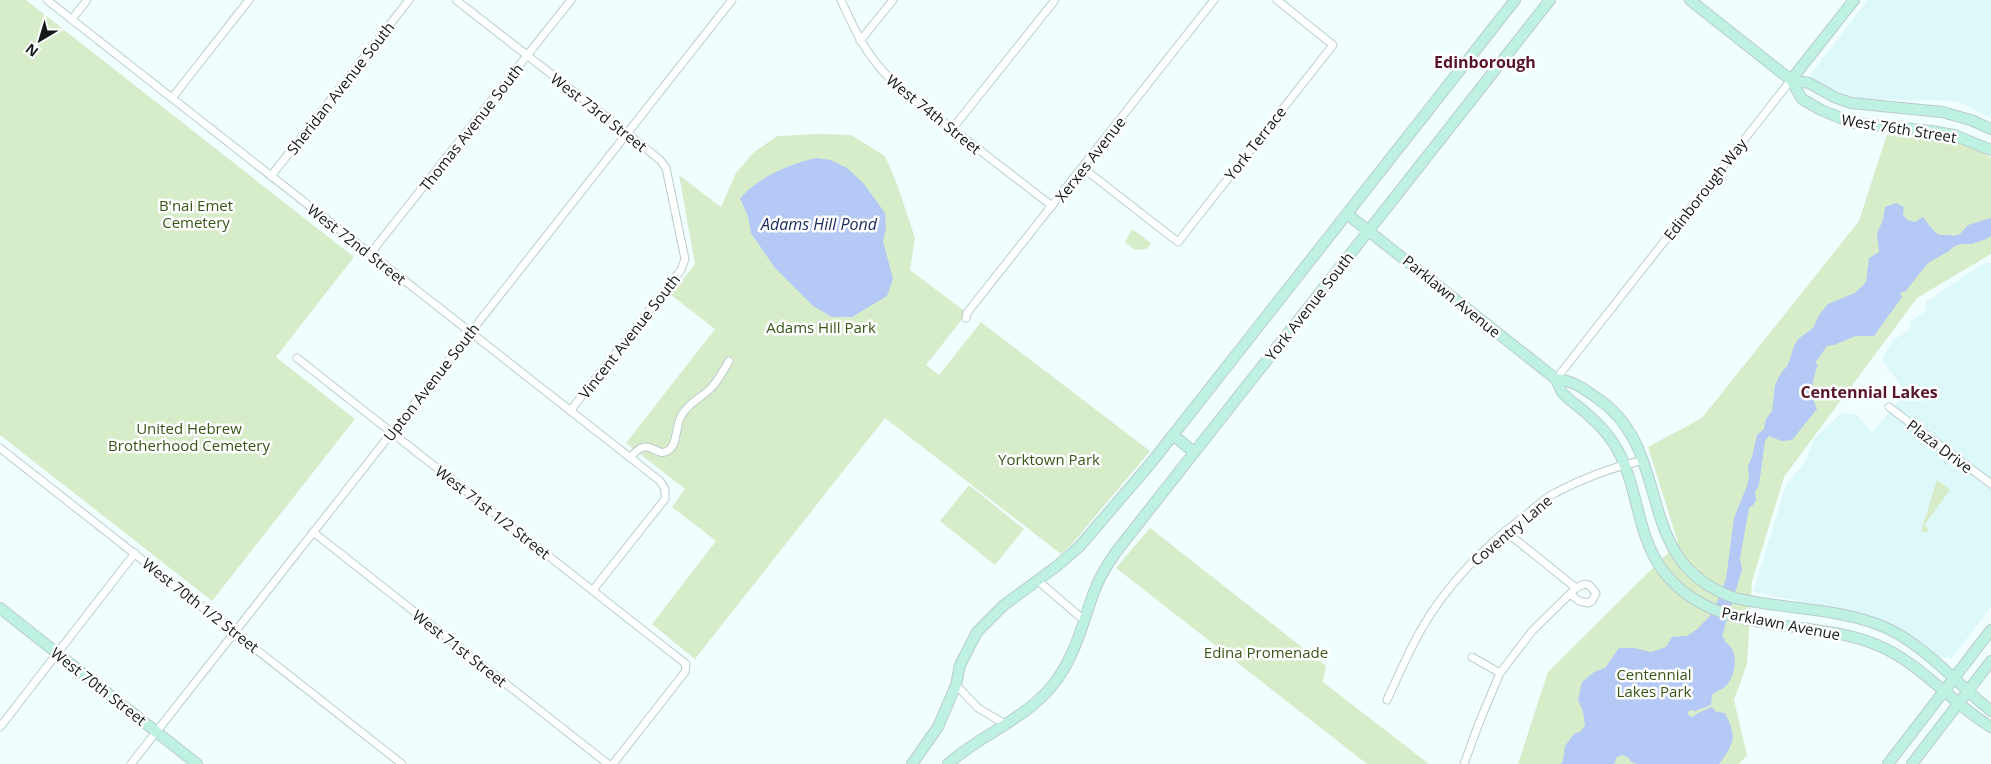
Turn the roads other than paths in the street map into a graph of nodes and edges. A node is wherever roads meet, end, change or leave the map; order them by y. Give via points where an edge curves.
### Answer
1 (47, 0) edge
2 (87, 0) edge
3 (249, 0) edge
4 (409, 0) edge
5 (456, 0) edge
6 (570, 0) edge
7 (732, 0) edge
8 (840, 0) edge
9 (893, 0) edge
10 (1055, 0) edge
11 (1214, 0) edge
12 (1277, 0) edge
13 (1515, 0) edge
14 (1550, 0) edge
15 (1690, 0) edge
16 (1854, 0) edge
17 (72, 19) junction
18 (860, 41) junction
19 (527, 55) junction
20 (1791, 80) junction
21 (172, 98) junction
22 (1991, 128) edge
23 (952, 129) junction
24 (627, 133) junction
25 (1991, 150) edge
26 (1083, 168) junction
27 (271, 176) junction
28 (1052, 206) junction
29 (1347, 214) junction
30 (1368, 230) junction
31 (370, 254) junction
32 (685, 259) joint
33 (966, 318) dead end
34 (470, 333) junction
35 (297, 358) dead end
36 (729, 361) dead end
37 (1556, 378) junction
38 (1890, 407) dead end
39 (570, 411) junction
40 (392, 432) junction
41 (1172, 435) junction
42 (0, 448) edge
43 (1194, 452) junction
44 (630, 458) junction
45 (1644, 460) junction
46 (1624, 464) junction
47 (1991, 484) edge
48 (1505, 531) junction
49 (313, 532) junction
50 (135, 553) junction
51 (1037, 580) junction
52 (593, 590) junction
53 (0, 608) edge
54 (1085, 621) junction
55 (1991, 630) edge
56 (235, 632) junction
57 (57, 654) junction
58 (1472, 657) dead end
59 (1991, 661) edge
60 (1500, 673) junction
61 (1954, 679) junction
62 (956, 685) junction
63 (1944, 691) junction
64 (1967, 692) junction
65 (1388, 700) dead end
66 (1959, 703) junction
67 (1991, 711) edge
68 (1005, 724) junction
69 (0, 727) edge
70 (1991, 727) edge
71 (156, 732) junction
72 (131, 764) edge
73 (197, 764) edge
74 (402, 764) edge
75 (608, 764) edge
76 (613, 764) edge
77 (912, 764) edge
78 (948, 764) edge
79 (1464, 764) edge
80 (1888, 764) edge
81 (1912, 764) edge

1 - 17 street, West 72nd Street
2 - 17 street
3 - 21 street
4 - 27 street, Sheridan Avenue South
5 - 19 street, West 73rd Street
6 - 19 street, Thomas Avenue South
7 - 24 street, Upton Avenue South
8 - 18 street, West 74th Street
9 - 18 street
10 - 23 street
11 - 26 street, Xerxes Avenue
12 - 26 street, York Terrace via 1333,45 1178,242
13 - 29 street, York Avenue South
14 - 30 street, York Avenue South
15 - 20 street, West 76th Street
16 - 20 street, Edinborough Way
17 - 21 street, West 72nd Street
18 - 23 street, West 74th Street via 885,75
19 - 24 street, West 73rd Street
19 - 31 street, Thomas Avenue South
20 - 22 street, West 76th Street via 1809,83 1851,103 1942,112
20 - 25 street, West 76th Street via 1802,98 1845,121 1954,135
20 - 37 street, Edinborough Way
21 - 27 street, West 72nd Street
23 - 28 street, West 74th Street
24 - 32 street, West 73rd Street via 666,168
24 - 34 street, Upton Avenue South
26 - 28 street, Xerxes Avenue
27 - 31 street, West 72nd Street
28 - 33 street, Xerxes Avenue
29 - 30 street, Parklawn Avenue
29 - 41 street, York Avenue South
30 - 37 street, Parklawn Avenue
30 - 43 street, York Avenue South
31 - 34 street, West 72nd Street
32 - 39 street, Vincent Avenue South via 681,270
34 - 39 street, West 72nd Street
34 - 40 street, Upton Avenue South
35 - 40 street, West 71st 1/2 Street
36 - 44 street via 711,388 681,414 674,445 669,450 664,452 645,446 638,448
37 - 45 street, Parklawn Avenue via 1571,381 1611,409 1629,430
37 - 46 street, Parklawn Avenue via 1562,393 1606,433
38 - 47 street, Plaza Drive
39 - 44 street, West 72nd Street
40 - 49 street, Upton Avenue South
40 - 52 street, West 71st 1/2 Street
41 - 43 street
41 - 51 street, York Avenue South via 1079,548
42 - 50 street, West 70th 1/2 Street
43 - 54 street, York Avenue South via 1116,552 1094,592
44 - 52 street, West 72nd Street via 660,482 665,489 665,499
45 - 46 street, Coventry Lane
45 - 61 street, Parklawn Avenue via 1661,523 1672,548 1686,567 1716,590 1753,602 1853,617 1884,627 1939,664
46 - 48 street, Coventry Lane via 1553,494
46 - 63 street, Parklawn Avenue via 1649,548 1664,572 1684,592 1708,608 1730,616 1869,642 1904,659
48 - 60 street via 1573,591 1533,630
48 - 65 street, Coventry Lane via 1470,564 1421,630
49 - 56 street, Upton Avenue South
49 - 75 street, West 71st Street
50 - 56 street, West 70th 1/2 Street
50 - 57 street
51 - 54 street
51 - 62 street, York Avenue South via 1004,605 977,632 960,665
52 - 76 street, West 71st 1/2 Street via 686,664
53 - 57 street, West 70th Street
54 - 68 street, York Avenue South via 1073,654 1052,686
55 - 61 street
56 - 71 street, Upton Avenue South
56 - 74 street, West 70th 1/2 Street
57 - 69 street
57 - 71 street, West 70th Street
58 - 60 street
59 - 64 street
60 - 79 street
61 - 63 street
61 - 64 street, Parklawn Avenue
62 - 68 street via 978,708
62 - 77 street, York Avenue South via 938,727
63 - 66 street, Parklawn Avenue
63 - 80 street
64 - 66 street
64 - 67 street, Parklawn Avenue
66 - 70 street, Parklawn Avenue
66 - 81 street
68 - 78 street, York Avenue South
71 - 72 street, Upton Avenue South
71 - 73 street, West 70th Street

